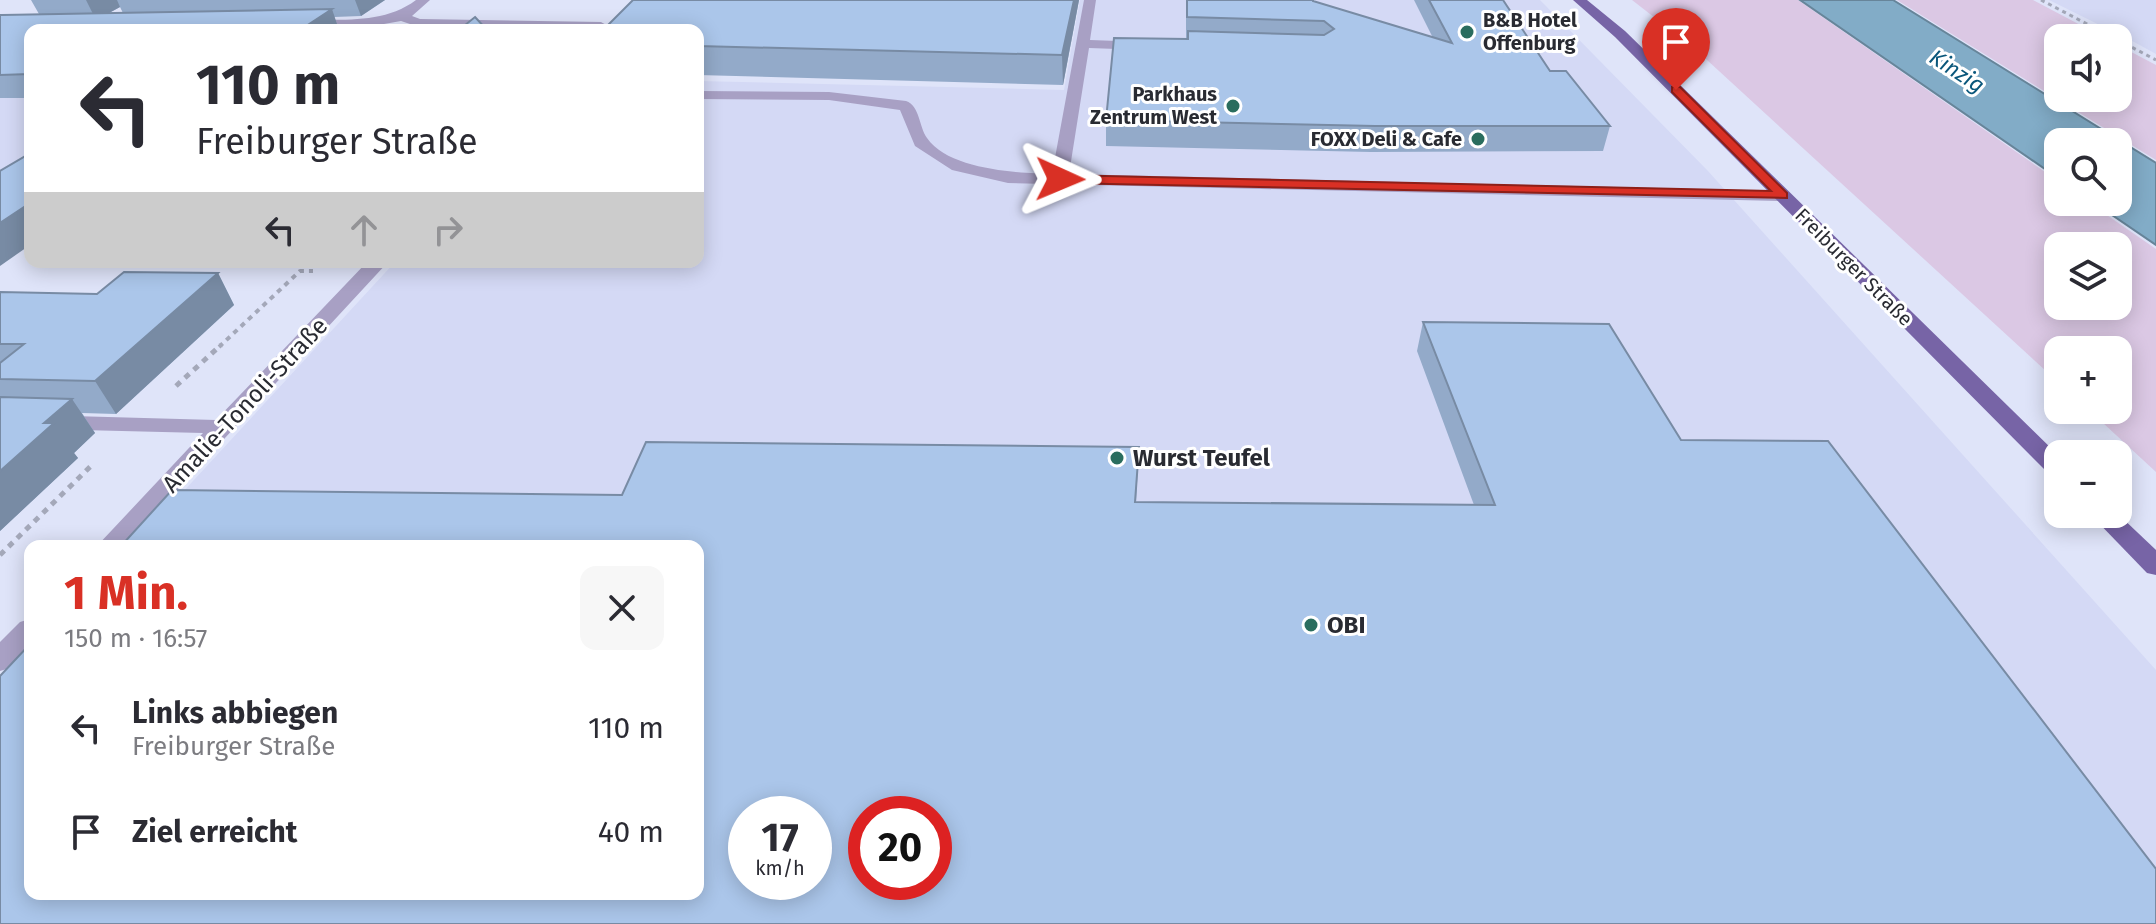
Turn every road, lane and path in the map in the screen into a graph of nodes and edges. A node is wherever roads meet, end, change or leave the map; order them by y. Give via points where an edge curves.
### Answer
1 (424, 0) edge
2 (1090, 0) edge
3 (1579, 0) edge
4 (2041, 0) edge
5 (402, 17) junction
6 (296, 24) edge
7 (455, 24) edge
8 (2087, 24) edge
9 (1083, 44) junction
10 (1168, 47) edge
11 (2132, 47) edge
12 (2156, 60) edge
13 (704, 95) edge
14 (1060, 179) junction
15 (1782, 196) junction
16 (372, 268) edge
17 (0, 421) edge
18 (225, 427) junction
19 (2044, 455) edge
20 (2117, 528) edge
21 (116, 540) edge
22 (2156, 566) edge
23 (24, 635) edge
24 (0, 660) edge

1 - 5 street
2 - 9 street
3 - 15 main road, Freiburger Straße via 1620,34
4 - 8 path
5 - 6 street
5 - 7 street
9 - 10 street
9 - 14 street
11 - 12 path
13 - 14 street via 829,96 906,106 921,143 958,166 1008,178
14 - 15 street
15 - 19 main road, Freiburger Straße
16 - 18 street, Amalie-Tonoli-Straße
17 - 18 street
18 - 21 street, Amalie-Tonoli-Straße
20 - 22 main road
23 - 24 street

